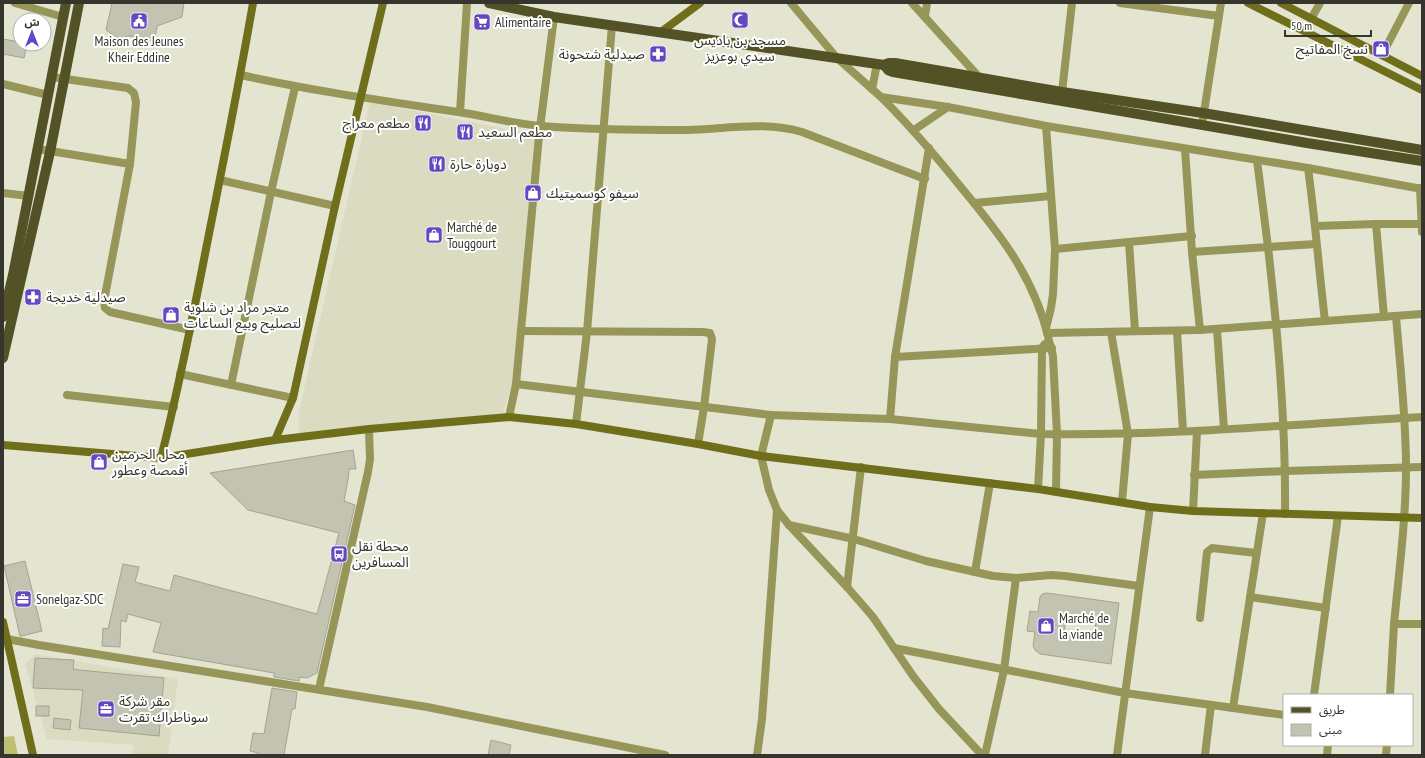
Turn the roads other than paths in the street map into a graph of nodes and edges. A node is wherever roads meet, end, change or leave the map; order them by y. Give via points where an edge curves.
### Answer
1 (15, 3) edge
2 (66, 3) edge
3 (79, 3) edge
4 (253, 3) edge
5 (383, 3) edge
6 (467, 3) edge
7 (489, 3) edge
8 (700, 3) edge
9 (792, 3) edge
10 (912, 3) edge
11 (927, 3) edge
12 (1072, 3) edge
13 (1120, 3) edge
14 (1221, 3) edge
15 (1248, 3) edge
16 (1281, 3) edge
17 (1320, 3) edge
18 (1409, 3) edge
19 (926, 16) junction
20 (1219, 16) junction
21 (554, 17) junction
22 (63, 18) junction
23 (1311, 19) junction
24 (612, 25) junction
25 (661, 32) junction
26 (1382, 55) junction
27 (837, 58) junction
28 (880, 64) junction
29 (240, 75) junction
30 (1422, 76) edge
31 (52, 77) junction
32 (979, 77) junction
33 (65, 79) junction
34 (3, 84) edge
35 (295, 87) junction
36 (872, 89) junction
37 (1422, 90) edge
38 (1062, 92) junction
39 (48, 95) junction
40 (881, 97) junction
41 (360, 98) junction
42 (948, 107) junction
43 (460, 112) junction
44 (1204, 113) junction
45 (1202, 125) junction
46 (540, 126) junction
47 (1046, 126) junction
48 (603, 129) junction
49 (914, 130) junction
50 (929, 148) junction
51 (38, 149) junction
52 (1185, 149) junction
53 (1422, 150) edge
54 (50, 152) junction
55 (1257, 160) junction
56 (1422, 161) edge
57 (130, 164) junction
58 (1308, 168) junction
59 (924, 179) junction
60 (220, 180) junction
61 (1421, 188) edge
62 (271, 192) junction
63 (3, 193) edge
64 (29, 196) junction
65 (1051, 196) junction
66 (974, 203) junction
67 (335, 206) junction
68 (1376, 224) junction
69 (1316, 226) junction
70 (1422, 228) edge
71 (1192, 236) junction
72 (1129, 242) junction
73 (1316, 244) junction
74 (1268, 247) junction
75 (1055, 249) junction
76 (1192, 252) junction
77 (6, 294) edge
78 (1422, 314) edge
79 (1396, 316) junction
80 (3, 317) edge
81 (1384, 317) junction
82 (1325, 321) junction
83 (1276, 325) junction
84 (1217, 329) junction
85 (190, 330) junction
86 (1200, 330) junction
87 (521, 331) junction
88 (1135, 331) junction
89 (1177, 331) junction
90 (587, 332) junction
91 (1111, 332) junction
92 (1047, 333) junction
93 (1042, 348) junction
94 (1052, 348) junction
95 (895, 357) junction
96 (3, 358) edge
97 (180, 374) junction
98 (516, 384) junction
99 (231, 385) junction
100 (579, 393) junction
101 (68, 395) dead end
102 (293, 398) junction
103 (174, 407) junction
104 (704, 407) junction
105 (771, 415) junction
106 (508, 417) junction
107 (1422, 417) edge
108 (1404, 418) junction
109 (890, 419) junction
110 (576, 424) junction
111 (1284, 425) junction
112 (369, 429) junction
113 (1224, 429) junction
114 (1183, 431) junction
115 (1197, 431) junction
116 (1041, 434) junction
117 (1057, 434) junction
118 (1128, 434) junction
119 (275, 440) junction
120 (698, 444) junction
121 (3, 445) edge
122 (761, 456) junction
123 (161, 458) junction
124 (861, 467) junction
125 (1422, 467) edge
126 (1406, 468) junction
127 (1286, 471) junction
128 (1194, 476) junction
129 (990, 483) junction
130 (1038, 489) junction
131 (1056, 492) junction
132 (1122, 502) junction
133 (1150, 507) junction
134 (777, 510) junction
135 (1193, 511) junction
136 (1263, 514) junction
137 (1285, 514) junction
138 (1338, 516) junction
139 (1422, 518) edge
140 (1404, 519) junction
141 (789, 525) junction
142 (854, 539) junction
143 (1256, 553) junction
144 (975, 572) junction
145 (1016, 578) junction
146 (1139, 586) junction
147 (847, 587) junction
148 (1250, 598) junction
149 (1326, 608) junction
150 (1200, 618) dead end
151 (3, 622) edge
152 (1394, 624) junction
153 (1422, 624) edge
154 (7, 639) junction
155 (894, 648) junction
156 (1004, 670) junction
157 (319, 690) junction
158 (1125, 694) junction
159 (1314, 694) edge
160 (1390, 694) edge
161 (1210, 705) junction
162 (1233, 708) junction
163 (1283, 715) edge
164 (32, 755) edge
165 (665, 755) edge
166 (757, 755) edge
167 (982, 755) edge
168 (985, 755) edge
169 (1117, 755) edge
170 (1205, 755) edge

1 - 22 street
2 - 22 main road
3 - 33 main road
4 - 29 street
5 - 41 street
6 - 43 street
7 - 21 main road
8 - 25 street
9 - 27 street
10 - 19 street
11 - 19 street
12 - 38 street
13 - 20 street
14 - 20 street
15 - 37 street
16 - 23 street
17 - 23 street
18 - 26 street
19 - 32 street
20 - 44 street
21 - 24 main road
21 - 46 street
22 - 31 main road
23 - 26 street
24 - 25 main road
24 - 48 street
25 - 27 main road
26 - 30 street
27 - 28 main road
27 - 36 street
28 - 32 main road via 889,62
28 - 36 street
28 - 45 main road via 893,72
29 - 35 street
29 - 60 street
31 - 33 street
31 - 39 main road
32 - 38 main road
33 - 54 main road
33 - 57 street via 128,88 134,93 136,102
34 - 39 street
35 - 41 street
35 - 62 street
36 - 40 street
38 - 44 main road
39 - 51 main road
40 - 42 street
40 - 49 street
41 - 43 street
41 - 67 street
42 - 47 street
42 - 49 street
43 - 46 street
44 - 45 street
44 - 53 main road
45 - 56 main road
46 - 48 street
46 - 87 street
47 - 52 street
47 - 65 street
48 - 59 street via 786,127
48 - 90 street
49 - 50 street
50 - 59 street
50 - 66 street
51 - 54 street
51 - 64 main road
52 - 55 street
52 - 71 street
54 - 57 street
54 - 96 main road
55 - 58 street
55 - 74 street
57 - 85 street via 104,301 105,308 110,312
58 - 61 street
58 - 69 street
59 - 95 street
60 - 62 street
60 - 85 street
61 - 70 street
62 - 67 street
62 - 99 street
63 - 64 street
64 - 77 main road
65 - 66 street
65 - 75 street
66 - 92 street via 1022,268 1038,302
67 - 102 street
68 - 69 street
68 - 70 street
68 - 81 street
69 - 73 street
71 - 72 street
71 - 76 street
72 - 75 street
72 - 88 street
73 - 74 street
73 - 82 street
74 - 76 street
74 - 83 street
75 - 92 street
76 - 86 street
77 - 80 main road
78 - 79 street
79 - 81 street
79 - 108 street
81 - 82 street
82 - 83 street
83 - 84 street
83 - 111 street
84 - 86 street
84 - 113 street
85 - 97 street
86 - 89 street
87 - 90 street
87 - 98 street
88 - 89 street
88 - 91 street
89 - 114 street
90 - 100 street
90 - 104 street via 710,333 712,339
91 - 92 street
91 - 118 street
92 - 93 street
92 - 94 street
93 - 94 street
93 - 95 street
93 - 116 street
94 - 117 street
95 - 109 street
97 - 99 street
97 - 103 street
98 - 100 street
98 - 106 street
99 - 102 street
100 - 104 street
100 - 110 street
101 - 103 street
102 - 119 street
103 - 123 street
104 - 105 street
104 - 120 street
105 - 109 street
105 - 122 street
106 - 110 street
106 - 112 street
107 - 108 street
108 - 111 street
108 - 126 street
109 - 116 street
110 - 120 street
111 - 113 street
111 - 127 street
112 - 119 street
112 - 157 street via 368,472
113 - 115 street
114 - 115 street
114 - 118 street
115 - 128 street
116 - 117 street
116 - 130 street
117 - 118 street
117 - 131 street
118 - 132 street
119 - 123 street
120 - 122 street
121 - 123 street
122 - 124 street
122 - 134 street
124 - 129 street
124 - 142 street
125 - 126 street
126 - 127 street
126 - 140 street
127 - 128 street
127 - 137 street
128 - 135 street
129 - 130 street
129 - 144 street
130 - 131 street
131 - 132 street
132 - 133 street
133 - 135 street
133 - 146 street
134 - 141 street
134 - 166 street via 762,719
135 - 136 street
136 - 137 street
136 - 143 street
137 - 138 street
138 - 140 street
138 - 149 street
139 - 140 street
140 - 152 street
141 - 142 street
141 - 147 street
142 - 144 street via 926,561
142 - 147 street
143 - 148 street
143 - 150 street via 1219,548 1212,548 1207,552
144 - 145 street
145 - 146 street via 1051,575
145 - 156 street
146 - 158 street
147 - 155 street via 873,617
148 - 149 street
148 - 162 street
149 - 159 street
151 - 154 street
152 - 153 street
152 - 160 street
154 - 157 street
154 - 164 street
155 - 156 street
155 - 167 street via 939,709
156 - 158 street
156 - 168 street
157 - 165 street via 427,707
158 - 161 street
158 - 169 street
161 - 162 street
161 - 170 street
162 - 163 street

